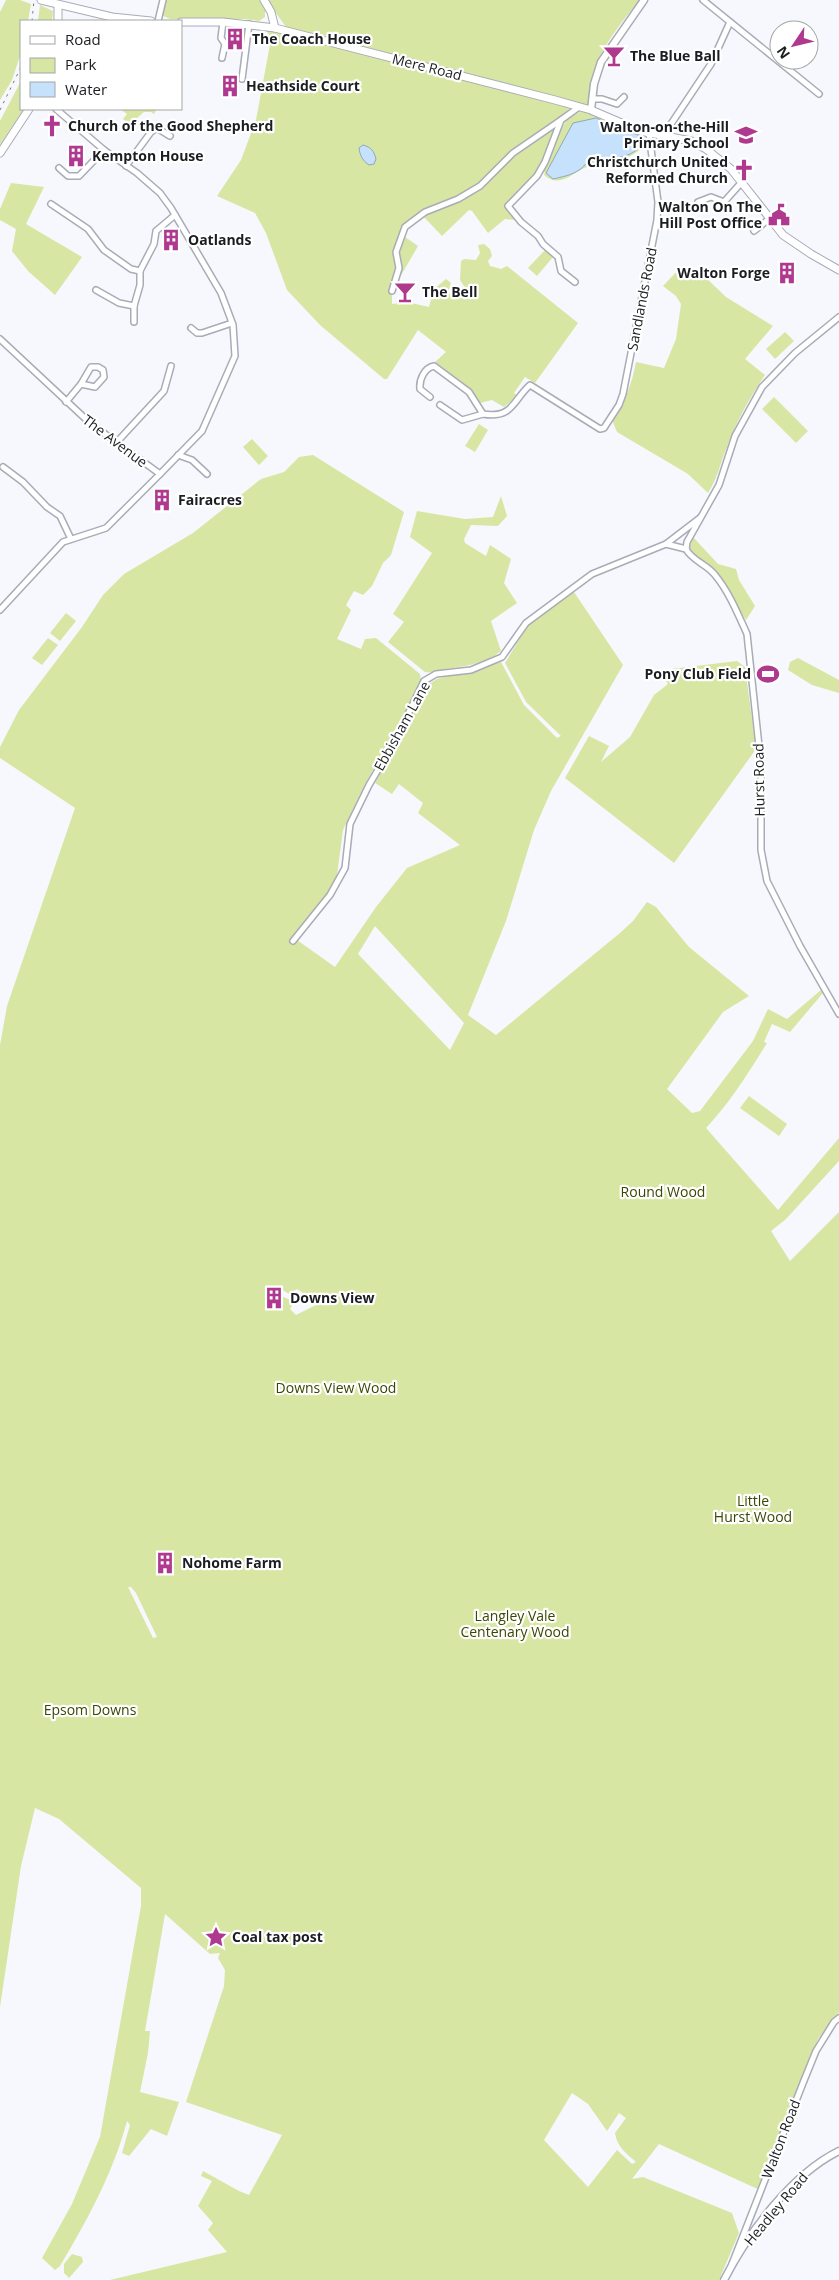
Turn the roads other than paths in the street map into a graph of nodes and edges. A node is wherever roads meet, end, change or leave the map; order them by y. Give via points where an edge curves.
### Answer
1 (41, 0) edge
2 (163, 0) edge
3 (264, 0) edge
4 (644, 0) edge
5 (703, 0) edge
6 (58, 2) edge
7 (58, 20) edge
8 (141, 20) edge
9 (158, 20) edge
10 (182, 22) edge
11 (223, 22) junction
12 (730, 22) junction
13 (249, 24) junction
14 (275, 28) junction
15 (222, 58) dead end
16 (242, 79) dead end
17 (819, 94) dead end
18 (624, 97) dead end
19 (593, 99) junction
20 (579, 107) junction
21 (28, 110) edge
22 (57, 110) edge
23 (590, 110) junction
24 (561, 120) junction
25 (649, 134) junction
26 (170, 136) dead end
27 (663, 136) junction
28 (104, 150) junction
29 (0, 153) edge
30 (126, 166) junction
31 (59, 168) dead end
32 (741, 183) junction
33 (698, 202) dead end
34 (51, 204) dead end
35 (175, 214) junction
36 (769, 219) junction
37 (754, 231) dead end
38 (839, 270) edge
39 (140, 271) junction
40 (575, 282) dead end
41 (96, 290) dead end
42 (392, 291) dead end
43 (134, 306) junction
44 (839, 318) edge
45 (134, 322) dead end
46 (232, 323) junction
47 (191, 328) dead end
48 (0, 339) edge
49 (171, 366) dead end
50 (81, 384) junction
51 (430, 397) dead end
52 (66, 402) junction
53 (440, 405) dead end
54 (483, 414) junction
55 (116, 443) junction
56 (178, 455) junction
57 (3, 467) dead end
58 (160, 474) junction
59 (207, 474) dead end
60 (700, 518) junction
61 (676, 538) junction
62 (70, 539) junction
63 (687, 542) junction
64 (666, 544) junction
65 (686, 549) junction
66 (0, 608) edge
67 (293, 941) dead end
68 (839, 1014) edge
69 (839, 2018) edge
70 (839, 2151) edge
71 (732, 2265) junction
72 (724, 2280) edge

1 - 6 main road
2 - 9 street
3 - 14 main road
4 - 19 street via 601,62
5 - 12 street
6 - 7 main road
6 - 8 main road via 112,17
10 - 11 main road, Mere Road
11 - 13 main road, Mere Road
11 - 15 street via 221,38 225,44
12 - 17 street
12 - 27 street via 711,64
13 - 14 main road, Mere Road
13 - 16 street
14 - 20 main road, Mere Road
18 - 19 street via 617,104
19 - 23 street
20 - 23 main road, Mere Road
20 - 24 street
21 - 29 main road
22 - 28 street, The Avenue
23 - 25 main road, Mere Road
24 - 40 street via 546,162 508,206 558,257 561,271
24 - 42 street via 513,153 480,186 425,212 405,227 396,252 399,268
25 - 27 main road, Mere Road
25 - 54 street, Sandlands Road via 658,202 657,220 619,405 602,429 528,385 510,409 498,414
26 - 30 street via 157,128 151,132
27 - 32 main road, Mere Road via 690,140 706,148 731,169
28 - 30 street, The Avenue
28 - 31 street via 79,176 68,176
30 - 35 street, The Avenue via 160,194
32 - 33 street via 724,202 711,197
32 - 36 main road, Mere Road
34 - 39 street via 88,229 104,250 131,269
35 - 39 street via 156,230 154,244
35 - 46 street, The Avenue via 220,293
36 - 37 street
36 - 38 main road, Mere Road via 791,242
39 - 43 street
41 - 43 street via 119,303
43 - 45 street
44 - 60 street, Ebbisham Lane via 795,353 762,387 735,436 719,485
46 - 47 street via 202,333
46 - 56 street, The Avenue via 235,356 202,431
48 - 52 street, The Avenue
49 - 55 street via 164,391
50 - 50 street via 91,368 103,370 104,377 95,387
50 - 52 street
51 - 54 street via 419,386 421,377 434,366 464,388
52 - 55 street, The Avenue
53 - 54 street via 462,420
55 - 58 street, The Avenue
56 - 58 street, The Avenue
56 - 59 street via 192,460
57 - 62 street via 60,516
58 - 62 street via 106,528
60 - 61 street, Ebbisham Lane
60 - 63 street, Ebbisham Lane
61 - 63 street
61 - 64 street, Ebbisham Lane
62 - 66 street via 63,542
63 - 65 street, Ebbisham Lane
64 - 65 street
64 - 67 street, Ebbisham Lane via 592,574 526,623 502,657 470,670 436,674 424,681 350,824 344,868 330,895
65 - 68 street, Hurst Road via 715,575 739,614 747,634 761,765 761,850 767,881
69 - 71 street, Walton Road via 816,2052
70 - 71 street, Headley Road via 820,2160 791,2188
71 - 72 street, Headley Road

